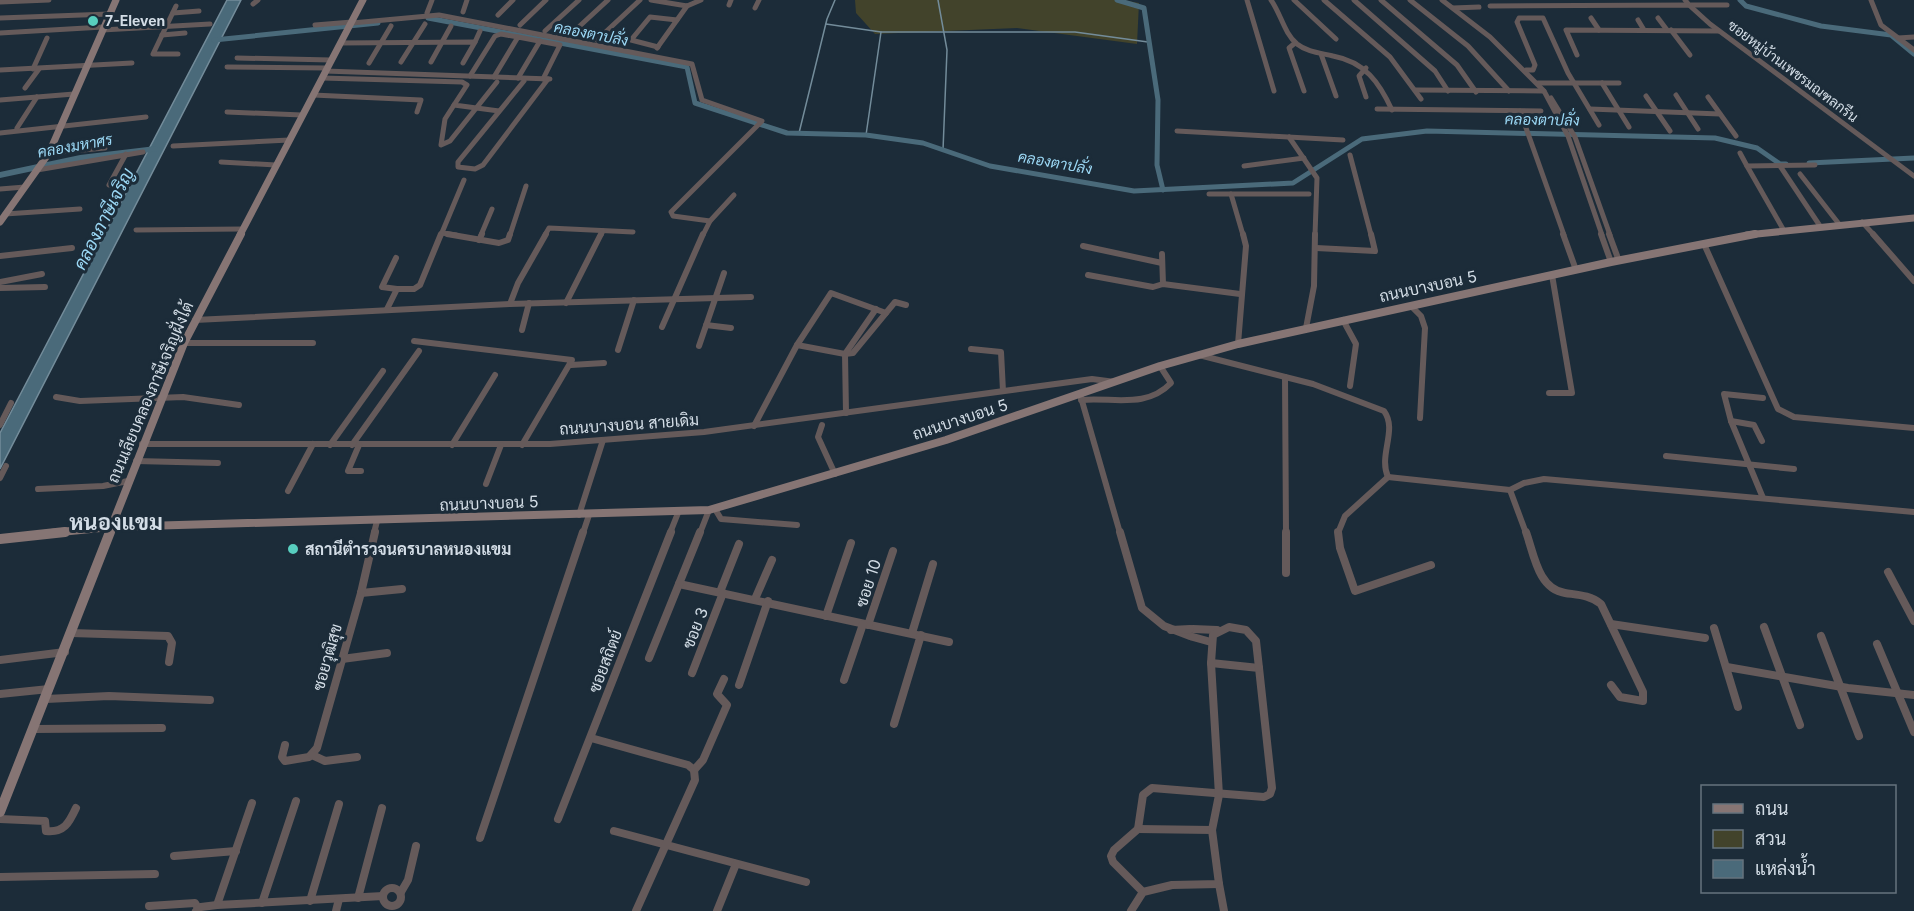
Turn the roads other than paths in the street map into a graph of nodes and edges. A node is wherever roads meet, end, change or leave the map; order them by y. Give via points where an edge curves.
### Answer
1 (49, 0) edge
2 (116, 0) edge
3 (258, 0) edge
4 (363, 0) edge
5 (432, 0) edge
6 (467, 0) edge
7 (513, 0) edge
8 (546, 0) edge
9 (579, 0) edge
10 (608, 0) edge
11 (640, 0) edge
12 (651, 0) edge
13 (701, 0) edge
14 (759, 0) edge
15 (1247, 0) edge
16 (1271, 0) edge
17 (1294, 0) edge
18 (1324, 0) edge
19 (1354, 0) edge
20 (1381, 0) edge
21 (1410, 0) edge
22 (1442, 0) edge
23 (1500, 0) edge
24 (1533, 0) edge
25 (1566, 0) edge
26 (1596, 0) edge
27 (1871, 0) edge
28 (667, 1) edge
29 (0, 2) edge
30 (1687, 2) edge
31 (253, 4) dead end
32 (1570, 5) junction
33 (1600, 5) junction
34 (1727, 5) dead end
35 (176, 6) dead end
36 (687, 6) junction
37 (1490, 6) dead end
38 (1505, 6) junction
39 (1538, 6) junction
40 (1479, 7) dead end
41 (755, 8) dead end
42 (1453, 8) junction
43 (199, 11) dead end
44 (463, 12) dead end
45 (173, 13) junction
46 (427, 13) dead end
47 (109, 14) junction
48 (498, 15) dead end
49 (0, 18) edge
50 (1591, 18) dead end
51 (1658, 18) dead end
52 (677, 20) junction
53 (1638, 20) dead end
54 (210, 24) dead end
55 (352, 24) junction
56 (425, 24) dead end
57 (315, 25) dead end
58 (520, 25) dead end
59 (166, 26) junction
60 (392, 26) dead end
61 (452, 26) dead end
62 (102, 29) junction
63 (1599, 30) junction
64 (1644, 30) junction
65 (1669, 30) junction
66 (480, 31) dead end
67 (545, 31) dead end
68 (1720, 31) junction
69 (0, 33) edge
70 (185, 33) dead end
71 (162, 35) junction
72 (570, 35) dead end
73 (518, 37) junction
74 (1914, 37) edge
75 (47, 38) dead end
76 (1898, 38) junction
77 (1336, 39) dead end
78 (597, 40) dead end
79 (540, 41) junction
80 (442, 42) junction
81 (475, 42) junction
82 (340, 43) junction
83 (381, 43) junction
84 (413, 43) junction
85 (1295, 43) junction
86 (658, 47) junction
87 (1914, 50) edge
88 (653, 53) dead end
89 (178, 54) dead end
90 (1321, 54) junction
91 (1577, 55) dead end
92 (1690, 55) dead end
93 (237, 58) dead end
94 (401, 62) dead end
95 (431, 62) dead end
96 (132, 63) dead end
97 (369, 63) dead end
98 (463, 63) dead end
99 (86, 67) junction
100 (227, 68) dead end
101 (1366, 68) junction
102 (36, 69) junction
103 (326, 69) junction
104 (2, 70) edge
105 (1526, 70) junction
106 (470, 76) junction
107 (0, 77) edge
108 (521, 79) junction
109 (547, 79) junction
110 (496, 80) junction
111 (1538, 83) junction
112 (1574, 83) junction
113 (1602, 83) junction
114 (1619, 83) dead end
115 (25, 88) dead end
116 (1416, 90) junction
117 (1304, 91) dead end
118 (1448, 91) junction
119 (1509, 91) junction
120 (1274, 92) dead end
121 (1476, 92) junction
122 (1546, 93) junction
123 (74, 94) junction
124 (313, 95) junction
125 (1676, 95) dead end
126 (1336, 96) dead end
127 (1646, 96) dead end
128 (37, 97) junction
129 (1366, 97) dead end
130 (1708, 97) dead end
131 (1421, 99) dead end
132 (0, 100) edge
133 (7, 100) junction
134 (454, 105) junction
135 (476, 108) junction
136 (0, 109) edge
137 (1590, 109) junction
138 (1377, 110) dead end
139 (1392, 110) junction
140 (1619, 110) junction
141 (499, 111) junction
142 (1520, 111) junction
143 (1541, 111) dead end
144 (1656, 111) junction
145 (227, 112) dead end
146 (417, 112) dead end
147 (1688, 112) junction
148 (1720, 114) junction
149 (302, 115) junction
150 (146, 117) dead end
151 (100, 119) dead end
152 (62, 124) junction
153 (1599, 126) dead end
154 (1629, 127) dead end
155 (17, 128) dead end
156 (1566, 128) junction
157 (1698, 129) dead end
158 (1177, 131) dead end
159 (1670, 131) dead end
160 (0, 133) edge
161 (1736, 136) dead end
162 (1289, 137) junction
163 (289, 140) junction
164 (1343, 140) dead end
165 (1571, 144) junction
166 (1578, 145) junction
167 (173, 146) dead end
168 (105, 148) dead end
169 (142, 152) dead end
170 (1740, 153) dead end
171 (126, 154) junction
172 (1350, 155) dead end
173 (47, 156) junction
174 (1304, 158) junction
175 (221, 162) dead end
176 (276, 165) junction
177 (1747, 165) junction
178 (1815, 165) dead end
179 (1244, 166) dead end
180 (1780, 166) junction
181 (38, 170) junction
182 (1800, 174) dead end
183 (1914, 176) edge
184 (464, 180) dead end
185 (1584, 181) junction
186 (1591, 182) junction
187 (109, 185) dead end
188 (526, 186) dead end
189 (25, 187) junction
190 (0, 189) edge
191 (1209, 194) dead end
192 (1231, 194) junction
193 (1309, 194) dead end
194 (734, 195) dead end
195 (80, 208) dead end
196 (492, 209) dead end
197 (5, 214) junction
198 (1914, 218) edge
199 (1597, 219) junction
200 (1604, 219) junction
201 (710, 221) junction
202 (0, 222) edge
203 (1862, 222) junction
204 (1839, 224) junction
205 (1820, 226) junction
206 (242, 229) junction
207 (1784, 229) junction
208 (136, 230) dead end
209 (603, 231) junction
210 (633, 232) dead end
211 (442, 233) junction
212 (479, 240) junction
213 (1704, 244) junction
214 (1083, 246) dead end
215 (72, 248) dead end
216 (1316, 248) junction
217 (1162, 254) dead end
218 (0, 256) edge
219 (396, 258) dead end
220 (1615, 261) junction
221 (1162, 263) junction
222 (1576, 270) junction
223 (724, 273) dead end
224 (42, 274) dead end
225 (1088, 275) dead end
226 (1552, 275) junction
227 (1914, 281) edge
228 (0, 282) edge
229 (1162, 284) junction
230 (45, 287) dead end
231 (0, 288) edge
232 (397, 289) junction
233 (1240, 294) junction
234 (715, 297) junction
235 (751, 297) dead end
236 (675, 298) junction
237 (634, 300) junction
238 (510, 303) junction
239 (529, 303) junction
240 (566, 303) junction
241 (906, 305) dead end
242 (1411, 306) junction
243 (387, 309) junction
244 (876, 309) junction
245 (886, 313) junction
246 (195, 320) junction
247 (1343, 320) junction
248 (706, 326) junction
249 (662, 327) dead end
250 (730, 328) dead end
251 (1306, 328) junction
252 (522, 330) dead end
253 (414, 341) dead end
254 (184, 343) junction
255 (313, 343) dead end
256 (1238, 344) junction
257 (797, 345) junction
258 (699, 346) dead end
259 (970, 349) dead end
260 (618, 350) dead end
261 (419, 351) dead end
262 (845, 354) junction
263 (1198, 354) junction
264 (604, 363) dead end
265 (570, 366) junction
266 (1160, 366) junction
267 (383, 371) dead end
268 (495, 375) dead end
269 (1285, 377) junction
270 (1115, 382) junction
271 (1350, 386) dead end
272 (1003, 392) junction
273 (1549, 393) dead end
274 (56, 397) dead end
275 (161, 397) junction
276 (1080, 397) junction
277 (1768, 398) junction
278 (11, 403) dead end
279 (239, 405) dead end
280 (846, 414) junction
281 (1420, 418) dead end
282 (1731, 421) junction
283 (0, 425) edge
284 (822, 425) dead end
285 (754, 426) junction
286 (1914, 428) edge
287 (603, 440) junction
288 (1762, 441) dead end
289 (142, 444) junction
290 (313, 444) junction
291 (330, 445) junction
292 (355, 445) junction
293 (452, 445) junction
294 (501, 445) junction
295 (522, 445) junction
296 (1666, 456) dead end
297 (136, 461) junction
298 (218, 463) dead end
299 (1748, 465) junction
300 (6, 466) dead end
301 (1794, 469) dead end
302 (362, 471) dead end
303 (835, 474) junction
304 (1388, 477) junction
305 (0, 478) edge
306 (129, 481) junction
307 (486, 484) dead end
308 (38, 489) dead end
309 (1507, 489) junction
310 (288, 491) dead end
311 (1763, 498) junction
312 (712, 510) junction
313 (1914, 512) edge
314 (678, 513) junction
315 (579, 515) junction
316 (590, 515) junction
317 (377, 521) junction
318 (798, 525) dead end
319 (111, 527) junction
320 (5, 539) edge
321 (851, 543) dead end
322 (739, 544) dead end
323 (893, 550) dead end
324 (772, 560) dead end
325 (933, 564) dead end
326 (1431, 565) dead end
327 (1286, 573) dead end
328 (1888, 573) dead end
329 (679, 585) junction
330 (402, 589) dead end
331 (361, 592) junction
332 (722, 593) junction
333 (755, 599) junction
334 (768, 602) junction
335 (826, 616) junction
336 (1914, 621) edge
337 (866, 624) junction
338 (1611, 624) junction
339 (1764, 627) dead end
340 (1714, 628) dead end
341 (1217, 630) junction
342 (71, 633) junction
343 (912, 633) junction
344 (1191, 633) junction
345 (921, 635) junction
346 (1821, 636) dead end
347 (1706, 638) dead end
348 (949, 642) dead end
349 (1211, 642) junction
350 (1877, 644) dead end
351 (65, 652) junction
352 (387, 653) dead end
353 (649, 658) dead end
354 (342, 659) junction
355 (0, 660) edge
356 (169, 662) dead end
357 (1211, 663) junction
358 (1727, 667) junction
359 (1259, 668) junction
360 (692, 673) dead end
361 (1783, 676) junction
362 (724, 680) dead end
363 (844, 680) dead end
364 (738, 685) dead end
365 (1611, 686) dead end
366 (1840, 687) junction
367 (1898, 693) junction
368 (0, 694) edge
369 (48, 694) junction
370 (1914, 695) edge
371 (210, 700) dead end
372 (1738, 707) dead end
373 (894, 724) dead end
374 (1800, 725) dead end
375 (162, 728) dead end
376 (34, 729) junction
377 (1914, 732) edge
378 (1859, 736) dead end
379 (591, 738) junction
380 (285, 745) dead end
381 (312, 755) junction
382 (357, 757) dead end
383 (694, 770) junction
384 (1219, 795) junction
385 (296, 801) dead end
386 (252, 803) dead end
387 (339, 804) dead end
388 (76, 808) dead end
389 (382, 808) dead end
390 (0, 812) edge
391 (0, 819) edge
392 (558, 819) dead end
393 (1138, 829) junction
394 (1212, 830) junction
395 (614, 831) dead end
396 (480, 838) dead end
397 (665, 844) junction
398 (416, 846) dead end
399 (236, 851) junction
400 (174, 856) dead end
401 (736, 864) junction
402 (155, 874) dead end
403 (0, 877) edge
404 (806, 882) dead end
405 (1219, 884) junction
406 (401, 892) junction
407 (1143, 892) junction
408 (383, 896) junction
409 (358, 898) junction
410 (339, 899) junction
411 (310, 901) junction
412 (262, 903) junction
413 (217, 905) junction
414 (149, 906) dead end
415 (290, 906) edge
416 (244, 907) edge
417 (388, 909) edge
418 (197, 910) edge
419 (336, 911) edge
420 (636, 911) edge
421 (717, 911) edge
422 (1131, 911) edge
423 (1224, 911) edge

1 - 29 street
2 - 47 main road
3 - 31 street
4 - 55 main road, ถนนเลียบคลองภาษีเจริญฝั่งใต้
5 - 46 street
6 - 44 street
7 - 48 street
8 - 58 street
9 - 67 street
10 - 72 street
11 - 78 street
12 - 28 street
13 - 36 street
14 - 41 street
15 - 120 street
16 - 85 street
17 - 77 street
18 - 116 street via 1395,62
19 - 118 street via 1435,71
20 - 121 street via 1443,51
21 - 119 street via 1468,46
22 - 42 street
23 - 38 street
24 - 39 street
25 - 32 street
26 - 33 street
27 - 76 street via 1881,25
28 - 36 street
30 - 33 street
30 - 34 street
30 - 68 street, ซอยหมู่บ้านเพชรมณฑลกรีน
32 - 33 street
32 - 39 street
35 - 45 street
36 - 52 street
37 - 38 street
38 - 39 street
40 - 42 street
42 - 105 street
43 - 45 street
45 - 59 street
47 - 49 street
47 - 62 main road
50 - 63 street
51 - 65 street
52 - 86 street
52 - 86 street via 650,17 631,40
53 - 64 street
54 - 59 street
55 - 57 street
55 - 82 main road, ถนนเลียบคลองภาษีเจริญฝั่งใต้
55 - 201 street via 439,15 690,64 703,101 760,123 670,214
56 - 84 street
59 - 62 street
59 - 71 street
60 - 83 street
61 - 80 street
62 - 69 street
62 - 99 main road
63 - 64 street
63 - 91 street via 1566,30
64 - 65 street
65 - 68 street
65 - 92 street
66 - 81 street
68 - 183 street, ซอยหมู่บ้านเพชรมณฑลกรีน
70 - 71 street
71 - 89 street via 153,55
73 - 79 street
73 - 106 street via 495,36
73 - 110 street
74 - 76 street
75 - 102 street
76 - 87 street
79 - 108 street
79 - 109 street via 560,46
80 - 81 street
80 - 84 street
80 - 95 street
81 - 98 street
82 - 83 street
82 - 103 main road, ถนนเลียบคลองภาษีเจริญฝั่งใต้
83 - 84 street
83 - 97 street
84 - 94 street
85 - 90 street
85 - 117 street via 1289,48
86 - 88 street
90 - 101 street via 1344,58
90 - 126 street
93 - 103 street
96 - 99 street
99 - 102 street
99 - 123 main road
100 - 103 street
101 - 129 street via 1359,76
101 - 139 street via 1380,83
102 - 104 street
102 - 115 street
103 - 106 street
103 - 124 main road, ถนนเลียบคลองภาษีเจริญฝั่งใต้
103 - 134 street via 466,83
104 - 107 street
105 - 111 street
105 - 112 street via 1533,70 1535,65 1518,18 1542,18
106 - 110 street
108 - 109 street
108 - 110 street
108 - 141 street
109 - 141 street via 481,167 458,167
110 - 135 street
111 - 112 street
111 - 122 street
112 - 113 street
112 - 137 street
113 - 114 street
113 - 140 street
116 - 118 street
116 - 131 street
118 - 121 street
119 - 121 street
119 - 122 street
122 - 156 street
123 - 128 street
123 - 152 main road
124 - 146 street via 421,100
124 - 149 main road, ถนนเลียบคลองภาษีเจริญฝั่งใต้
125 - 147 street
127 - 144 street
128 - 133 street
128 - 155 street
130 - 148 street
132 - 133 street
133 - 136 street
134 - 135 street
134 - 135 street via 445,119 441,145 450,141
135 - 141 street
137 - 140 street
137 - 153 street
138 - 139 street
139 - 142 street
140 - 144 street
140 - 154 street
142 - 143 street
142 - 222 street
144 - 147 street
144 - 159 street
145 - 149 street
147 - 148 street
147 - 157 street
148 - 161 street
149 - 163 main road, ถนนเลียบคลองภาษีเจริญฝั่งใต้
150 - 152 street
151 - 152 street
152 - 160 street
152 - 173 main road
156 - 165 street
156 - 166 street
158 - 162 street
162 - 164 street
162 - 174 street
163 - 167 street
163 - 176 main road, ถนนเลียบคลองภาษีเจริญฝั่งใต้
165 - 166 street
165 - 185 street
166 - 186 street
168 - 173 street
169 - 171 street
170 - 177 street
171 - 181 street
171 - 187 street
172 - 216 street via 1375,251
173 - 181 main road
174 - 179 street
174 - 216 street via 1317,178
175 - 176 street
176 - 206 main road, ถนนเลียบคลองภาษีเจริญฝั่งใต้
177 - 180 street
177 - 207 street
178 - 180 street
180 - 205 street
181 - 189 main road
182 - 204 street
184 - 211 street
185 - 186 street
185 - 199 street
186 - 200 street
188 - 212 street via 508,240
189 - 190 street
189 - 197 main road
191 - 192 street
192 - 193 street
192 - 233 street via 1246,246
194 - 201 street
195 - 197 street
196 - 212 street
197 - 202 main road
198 - 203 main road, ถนนบางบอน 5
199 - 200 street
199 - 220 street
200 - 220 street
201 - 236 street
203 - 204 main road, ถนนบางบอน 5
203 - 227 street
204 - 205 main road, ถนนบางบอน 5
205 - 207 main road, ถนนบางบอน 5
206 - 208 street
206 - 246 main road, ถนนเลียบคลองภาษีเจริญฝั่งใต้
207 - 213 main road, ถนนบางบอน 5
209 - 210 street
209 - 238 street via 549,228
209 - 240 street
211 - 212 street
211 - 232 street via 420,285 414,290
213 - 220 main road, ถนนบางบอน 5
213 - 277 street
214 - 221 street
215 - 218 street
216 - 251 street
217 - 221 street
219 - 232 street via 382,287
220 - 222 main road, ถนนบางบอน 5
221 - 229 street
222 - 226 main road, ถนนบางบอน 5
223 - 234 street
224 - 228 street
225 - 229 street via 1153,287
226 - 242 main road, ถนนบางบอน 5
226 - 273 street via 1572,393
229 - 233 street
230 - 231 street
232 - 243 street
233 - 256 street
234 - 235 street
234 - 236 street
234 - 248 street
236 - 237 street
236 - 249 street
237 - 240 street
237 - 260 street
238 - 239 street
238 - 243 street
239 - 240 street
239 - 252 street
241 - 245 street via 895,302
242 - 247 main road, ถนนบางบอน 5
242 - 281 street via 1421,316 1425,328
243 - 246 street
244 - 245 street
244 - 257 street via 831,293
244 - 262 street
245 - 262 street via 857,350
246 - 254 main road, ถนนเลียบคลองภาษีเจริญฝั่งใต้
247 - 251 main road, ถนนบางบอน 5
247 - 271 street via 1358,342
248 - 250 street
248 - 258 street
251 - 256 main road, ถนนบางบอน 5
253 - 265 street via 569,359
254 - 255 street
254 - 275 main road, ถนนเลียบคลองภาษีเจริญฝั่งใต้
256 - 263 main road, ถนนบางบอน 5
257 - 262 street
257 - 285 street
259 - 272 street via 1001,352
261 - 292 street
262 - 280 street
263 - 266 main road, ถนนบางบอน 5
263 - 269 street
264 - 265 street
265 - 295 street
266 - 270 main road, ถนนบางบอน 5
266 - 276 street via 1171,383 1161,394 1131,401
267 - 291 street
268 - 293 street
269 - 304 street via 1388,414 1384,468
269 - 327 street
270 - 272 street, ถนนบางบอน สายเดิม via 1092,379
270 - 276 main road, ถนนบางบอน 5
272 - 280 street, ถนนบางบอน สายเดิม
274 - 275 street
275 - 279 street via 217,399
275 - 289 main road, ถนนเลียบคลองภาษีเจริญฝั่งใต้
276 - 303 main road, ถนนบางบอน 5
276 - 344 street via 1142,608 1171,630
277 - 282 street via 1724,394
277 - 286 street via 1794,417
278 - 283 street
280 - 285 street, ถนนบางบอน สายเดิม
282 - 288 street via 1754,425
282 - 299 street
284 - 303 street via 818,437
285 - 287 street, ถนนบางบอน สายเดิม
287 - 295 street, ถนนบางบอน สายเดิม
287 - 315 street
289 - 290 street, ถนนบางบอน สายเดิม
289 - 297 main road, ถนนเลียบคลองภาษีเจริญฝั่งใต้
290 - 291 street, ถนนบางบอน สายเดิม
290 - 310 street
291 - 292 street, ถนนบางบอน สายเดิม
292 - 293 street, ถนนบางบอน สายเดิม
292 - 302 street via 348,471
293 - 294 street, ถนนบางบอน สายเดิม
294 - 295 street, ถนนบางบอน สายเดิม
294 - 307 street
296 - 299 street
297 - 298 street
297 - 306 main road, ถนนเลียบคลองภาษีเจริญฝั่งใต้
299 - 301 street
299 - 311 street
300 - 305 street
303 - 312 main road, ถนนบางบอน 5
304 - 309 street
304 - 326 street via 1346,513 1337,526 1337,543 1355,591
306 - 308 street
306 - 319 main road, ถนนเลียบคลองภาษีเจริญฝั่งใต้
309 - 311 street via 1544,479
309 - 338 street via 1545,584 1555,592 1596,599
311 - 313 street
312 - 314 main road, ถนนบางบอน 5
312 - 318 street via 721,519
312 - 329 street
314 - 316 main road, ถนนบางบอน 5
314 - 379 street, ซอยสถิตย์
315 - 316 main road, ถนนบางบอน 5
315 - 317 main road, ถนนบางบอน 5
316 - 396 street
317 - 319 main road, ถนนบางบอน 5
317 - 331 street, ซอยวุฒิสุข
319 - 320 main road, ถนนบางบอน 5
319 - 342 main road, ถนนเลียบคลองภาษีเจริญฝั่งใต้
321 - 335 street
322 - 332 street, ซอย 3
323 - 337 street, ซอย 10
324 - 333 street
325 - 343 street
328 - 336 street
329 - 332 street
329 - 353 street
330 - 331 street
331 - 354 street, ซอยวุฒิสุข
332 - 333 street
332 - 360 street, ซอย 3
333 - 334 street
334 - 335 street
334 - 364 street
335 - 337 street
337 - 343 street
337 - 363 street, ซอย 10
338 - 347 street
338 - 365 street via 1643,692 1643,701 1624,701
339 - 361 street
340 - 358 street
341 - 344 street
341 - 349 street
341 - 359 street via 1235,627 1252,634
342 - 351 main road, ถนนเลียบคลองภาษีเจริญฝั่งใต้
342 - 356 street via 168,636 172,643
343 - 345 street
344 - 349 street
345 - 348 street
345 - 373 street
346 - 366 street
349 - 357 street
350 - 367 street
351 - 355 street
351 - 369 main road, ถนนเลียบคลองภาษีเจริญฝั่งใต้
352 - 354 street
354 - 381 street, ซอยวุฒิสุข
357 - 359 street
357 - 384 street
358 - 361 street
358 - 372 street
359 - 384 street via 1272,788 1264,797
361 - 366 street
361 - 374 street
362 - 383 street via 717,694 727,705 703,760
366 - 367 street
366 - 378 street
367 - 370 street
367 - 377 street
368 - 369 street
369 - 371 street
369 - 376 main road, ถนนเลียบคลองภาษีเจริญฝั่งใต้
375 - 376 street
376 - 390 main road, ถนนเลียบคลองภาษีเจริญฝั่งใต้
379 - 383 street
379 - 392 street, ซอยสถิตย์
380 - 381 street via 283,760
381 - 382 street via 325,761
383 - 397 street via 695,780
384 - 393 street via 1146,790
384 - 394 street
385 - 412 street
386 - 399 street
387 - 411 street
388 - 391 street via 66,829 60,832 46,831 45,821
389 - 409 street
393 - 394 street
393 - 407 street via 1111,856
394 - 405 street
395 - 397 street
397 - 401 street
397 - 420 street
398 - 406 street
399 - 400 street
399 - 413 street
401 - 404 street
401 - 421 street
402 - 403 street
405 - 407 street via 1172,885
405 - 423 street
406 - 408 street via 397,887 391,888
406 - 417 street via 398,901
407 - 422 street
408 - 409 street
408 - 417 street
409 - 410 street
410 - 411 street
410 - 419 street
411 - 415 street
412 - 415 street
412 - 416 street
413 - 416 street
413 - 418 street
414 - 418 street via 195,903

